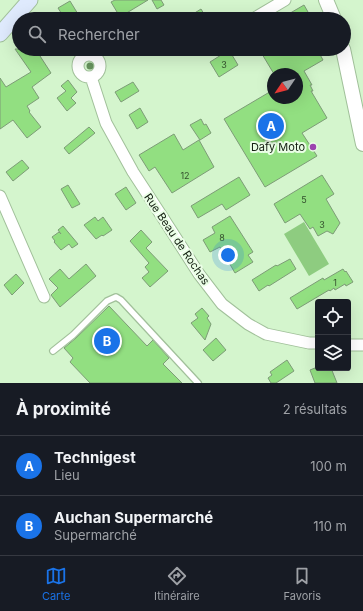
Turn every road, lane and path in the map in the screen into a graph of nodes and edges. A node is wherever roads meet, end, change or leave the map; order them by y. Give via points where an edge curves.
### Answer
1 (285, 0) edge
2 (326, 0) edge
3 (265, 12) edge
4 (331, 12) edge
5 (12, 22) edge
6 (12, 26) edge
7 (0, 34) edge
8 (0, 40) edge
9 (344, 56) edge
10 (91, 77) dead end
11 (363, 144) edge
12 (0, 196) edge
13 (44, 297) dead end
14 (315, 344) edge
15 (351, 344) edge
16 (363, 345) edge
17 (53, 351) dead end
18 (198, 383) edge

1 - 3 street
2 - 4 street
5 - 7 main road
6 - 8 main road
9 - 11 street
10 - 14 street, Rue Beau de Rochas via 106,123 133,172 199,274 222,304 266,334
12 - 13 street
15 - 16 street
17 - 18 lane via 73,336 107,301 116,297 122,300

